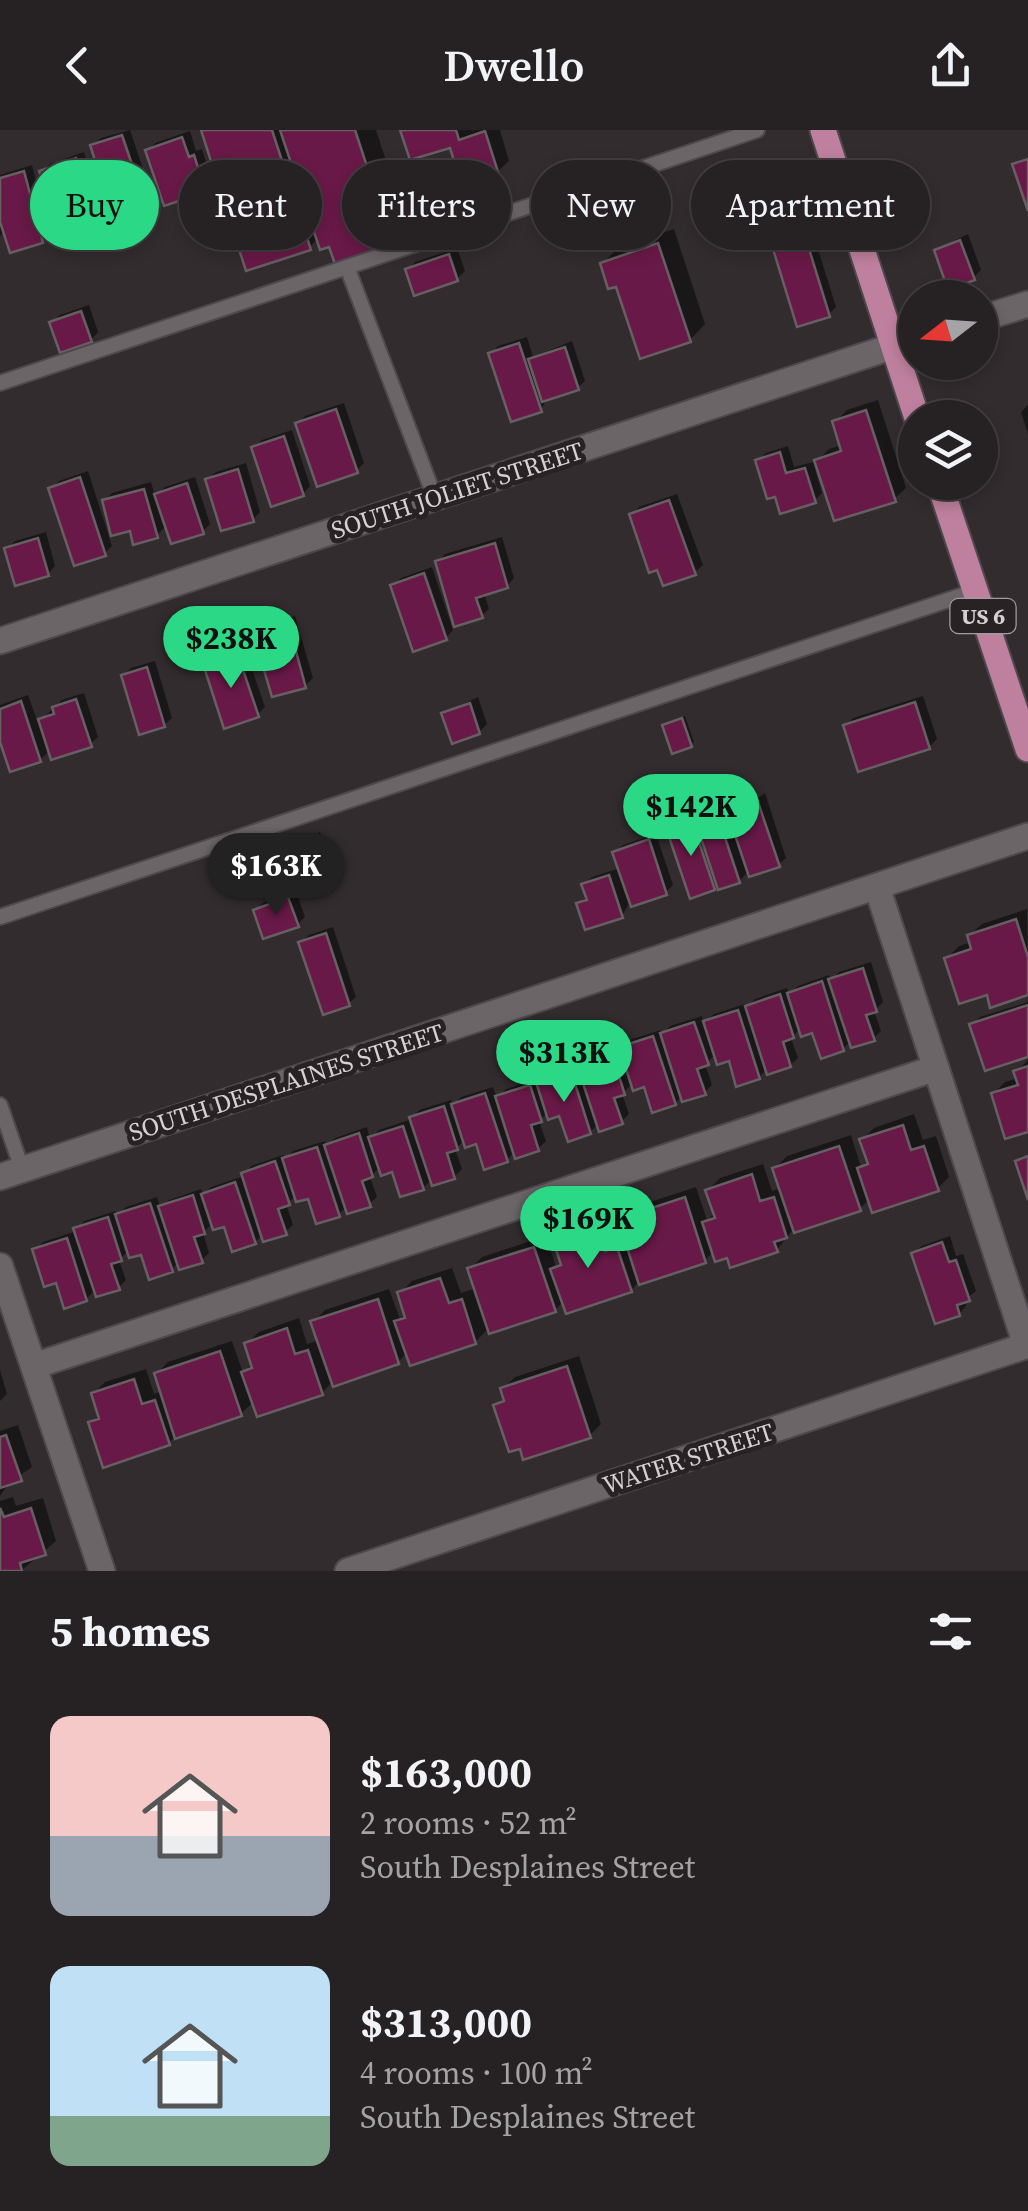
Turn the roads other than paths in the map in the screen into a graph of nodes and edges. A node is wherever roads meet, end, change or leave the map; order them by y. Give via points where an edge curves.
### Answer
1 (757, 130) edge
2 (822, 130) edge
3 (347, 267) junction
4 (1028, 304) edge
5 (998, 313) edge
6 (898, 327) edge
7 (898, 345) edge
8 (0, 383) edge
9 (434, 498) junction
10 (945, 500) edge
11 (975, 591) junction
12 (0, 640) edge
13 (1028, 748) edge
14 (1028, 836) edge
15 (877, 887) junction
16 (0, 917) edge
17 (936, 1068) junction
18 (0, 1106) edge
19 (11, 1173) edge
20 (0, 1266) edge
21 (1027, 1345) edge
22 (34, 1366) junction
23 (102, 1571) edge
24 (348, 1571) edge

1 - 3 lane
2 - 6 main road
3 - 8 lane
3 - 9 lane
4 - 5 street
7 - 9 street, SOUTH JOLIET STREET
9 - 12 street, SOUTH JOLIET STREET
10 - 11 main road, US 6
11 - 13 main road, US 6
11 - 16 lane
14 - 15 street, SOUTH DESPLAINES STREET
15 - 17 street
15 - 19 street, SOUTH DESPLAINES STREET
17 - 21 street
17 - 22 street
18 - 19 lane
20 - 22 street
21 - 24 street, WATER STREET
22 - 23 street

